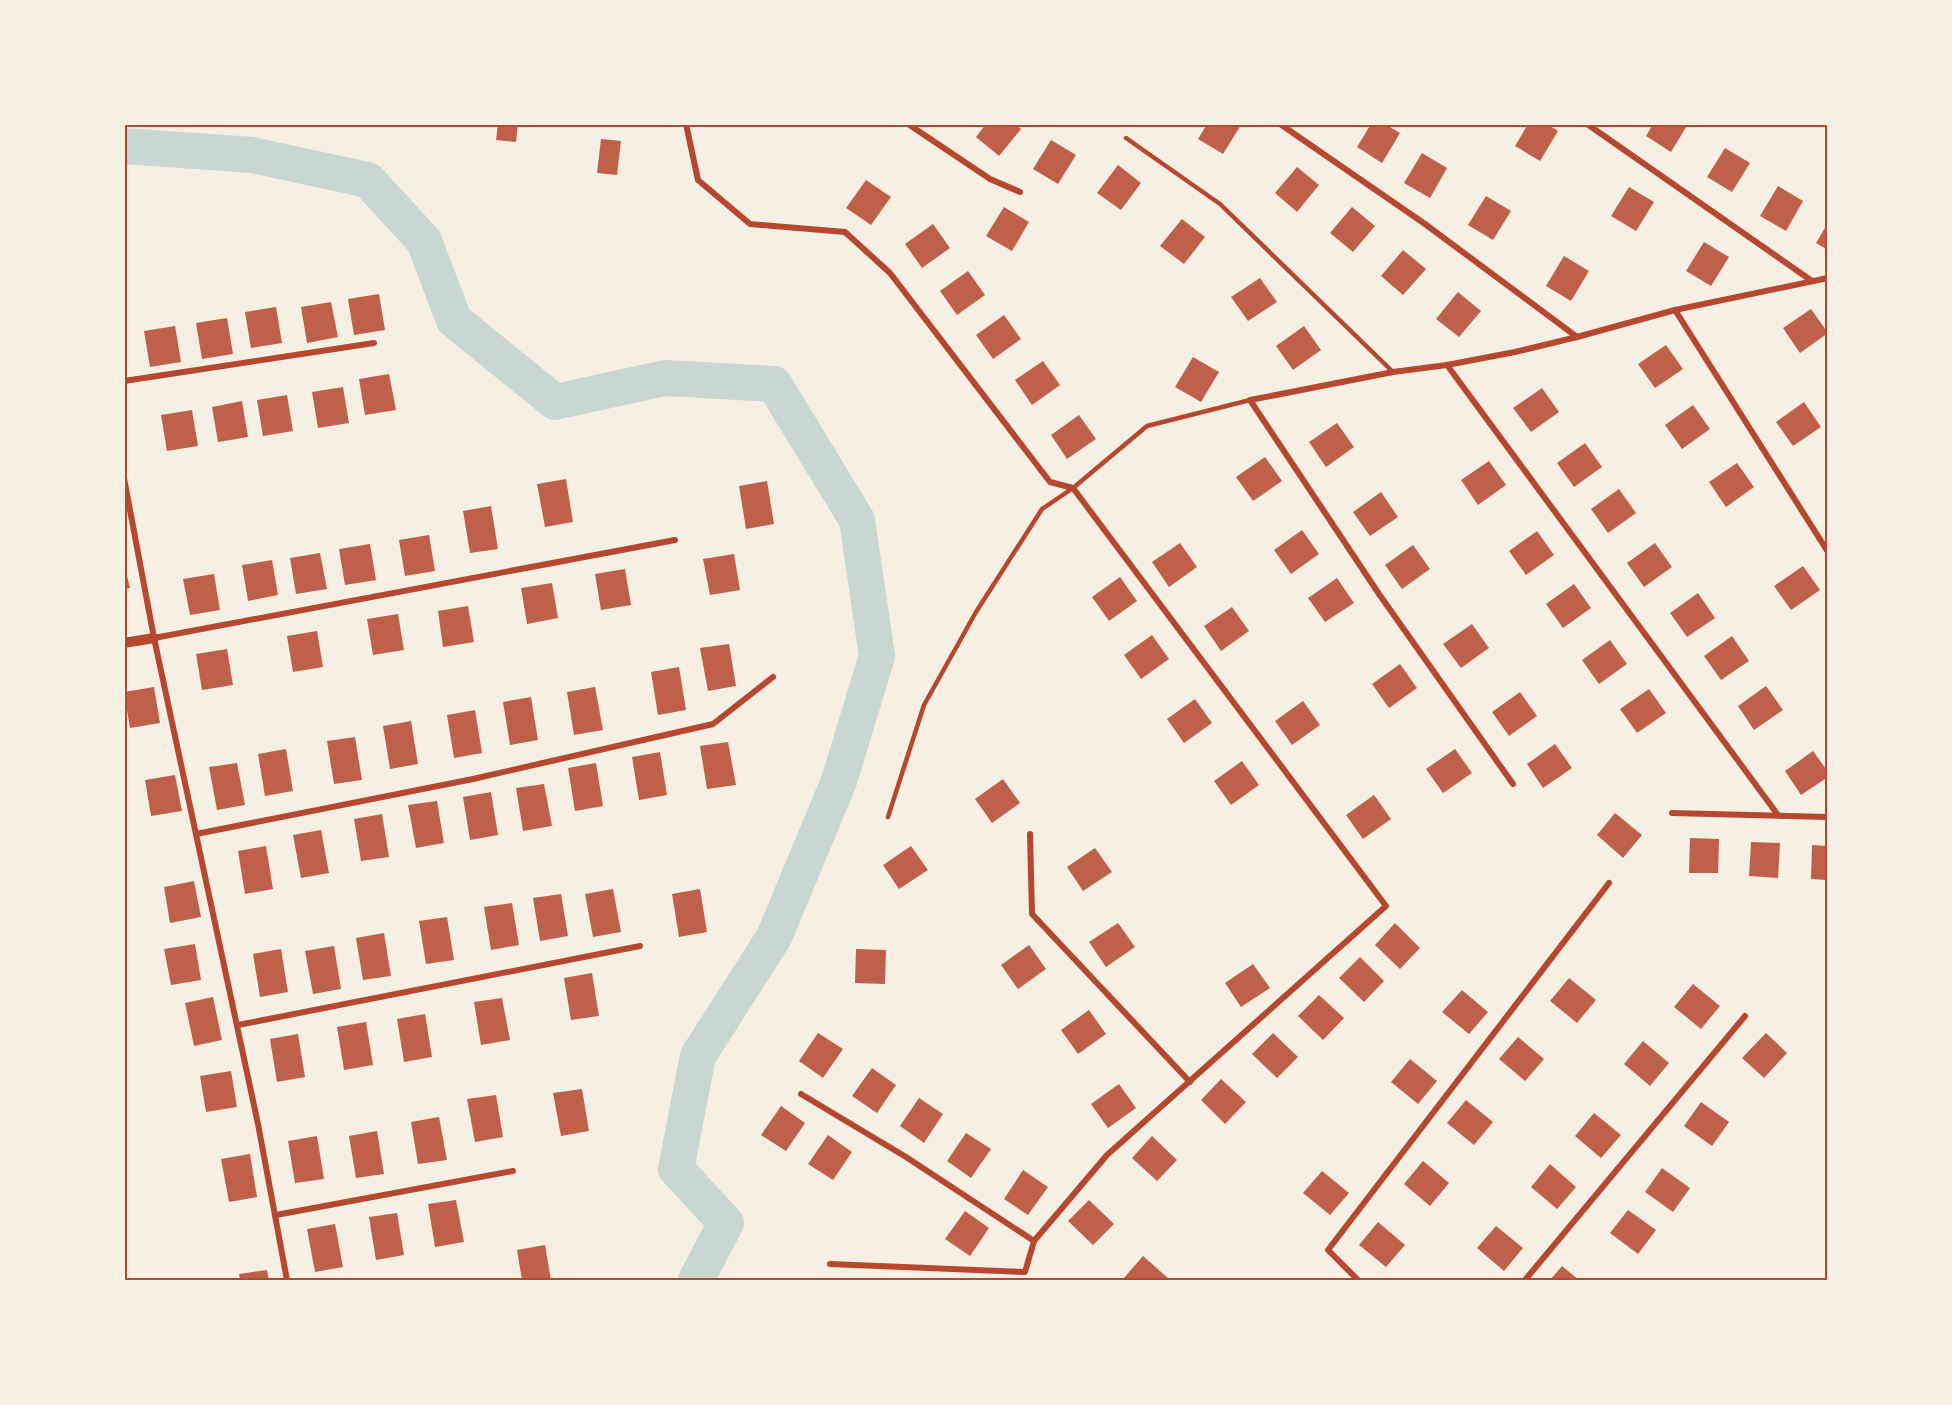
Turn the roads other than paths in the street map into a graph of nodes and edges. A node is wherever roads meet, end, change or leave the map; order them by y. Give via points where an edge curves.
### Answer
1 (686, 124) edge
2 (908, 124) edge
3 (1280, 124) edge
4 (1587, 124) edge
5 (1126, 138) dead end
6 (1020, 192) dead end
7 (1827, 278) edge
8 (1812, 281) junction
9 (1675, 310) junction
10 (1577, 338) junction
11 (374, 343) dead end
12 (1447, 365) junction
13 (1393, 372) junction
14 (124, 381) edge
15 (1250, 400) junction
16 (124, 478) edge
17 (1073, 488) junction
18 (675, 540) dead end
19 (1827, 552) edge
20 (154, 639) junction
21 (124, 644) edge
22 (773, 677) dead end
23 (1513, 784) dead end
24 (1672, 813) dead end
25 (1778, 815) junction
26 (888, 817) dead end
27 (1827, 817) edge
28 (196, 834) junction
29 (1030, 834) dead end
30 (1609, 883) dead end
31 (640, 946) dead end
32 (1745, 1016) dead end
33 (237, 1025) junction
34 (1190, 1082) junction
35 (801, 1094) dead end
36 (513, 1171) dead end
37 (276, 1215) junction
38 (1034, 1241) junction
39 (830, 1264) dead end
40 (287, 1281) edge
41 (1358, 1281) edge
42 (1525, 1281) edge

1 - 17 street via 698,180 750,224 845,231 890,273 1050,483
2 - 6 street via 990,179
3 - 10 street via 1425,224
4 - 8 street
5 - 13 lane via 1220,204
7 - 8 street
8 - 9 street
9 - 10 street
9 - 19 street
10 - 12 street
11 - 14 street
12 - 13 street
12 - 25 street
13 - 15 street
15 - 17 lane via 1147,426
15 - 23 street via 1379,594
16 - 20 street
17 - 26 lane via 1042,509 976,612 924,705
17 - 34 street via 1386,906
18 - 20 street
20 - 21 street
20 - 28 street
22 - 28 street via 713,724 473,779
24 - 25 street
25 - 27 street
28 - 33 street
29 - 34 street via 1032,914
30 - 41 street via 1328,1250
31 - 33 street
32 - 42 street
33 - 37 street
34 - 38 street via 1107,1155
35 - 38 street
36 - 37 street
37 - 40 street
38 - 39 street via 1025,1272

